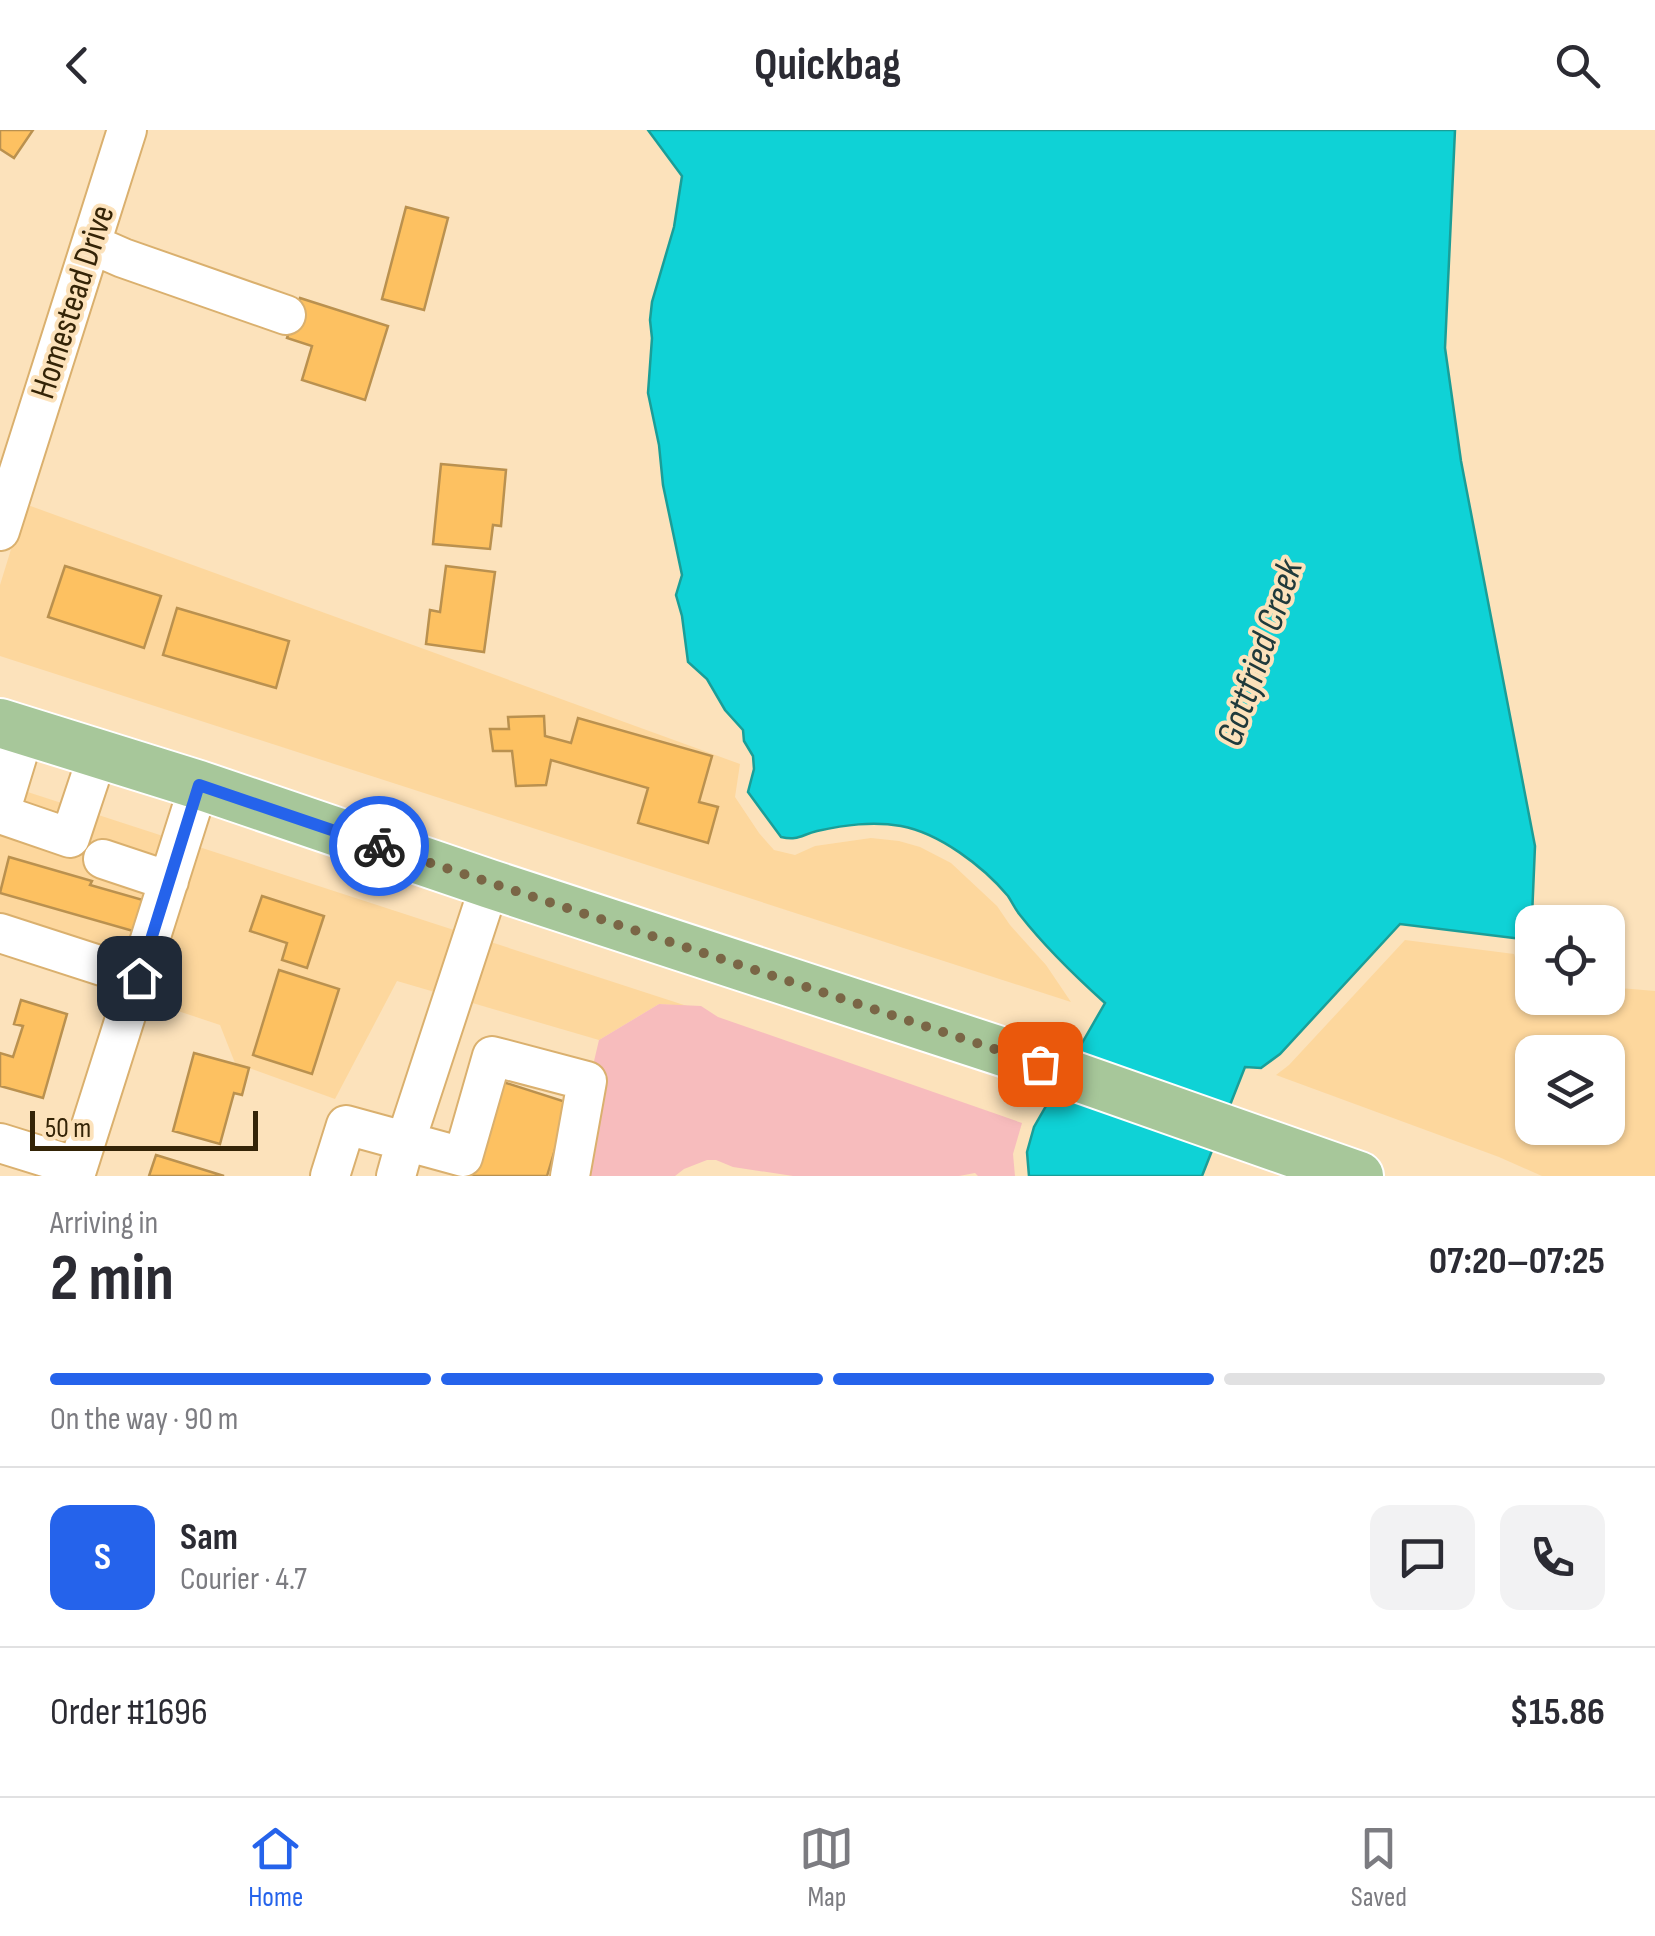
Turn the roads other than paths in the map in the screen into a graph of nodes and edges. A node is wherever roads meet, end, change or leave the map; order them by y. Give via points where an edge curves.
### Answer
1 (127, 130) edge
2 (91, 244) junction
3 (286, 315) dead end
4 (0, 531) edge
5 (12, 727) edge
6 (98, 754) junction
7 (199, 785) junction
8 (0, 813) edge
9 (103, 860) dead end
10 (169, 881) junction
11 (490, 884) junction
12 (0, 933) edge
13 (139, 978) junction
14 (0, 1143) edge
15 (401, 1158) edge
16 (76, 1172) edge
17 (330, 1176) edge
18 (570, 1176) edge
19 (1359, 1176) edge

1 - 2 street, Homestead Drive
2 - 3 street
2 - 4 street, Homestead Drive
5 - 6 main road
5 - 8 street
6 - 7 main road
6 - 8 street via 70,838
7 - 10 street
7 - 11 main road
9 - 10 street
10 - 13 street
11 - 15 street
11 - 19 main road
12 - 13 street
13 - 16 street
14 - 16 street
15 - 17 street via 346,1124
15 - 18 street via 464,1157 492,1056 587,1081

